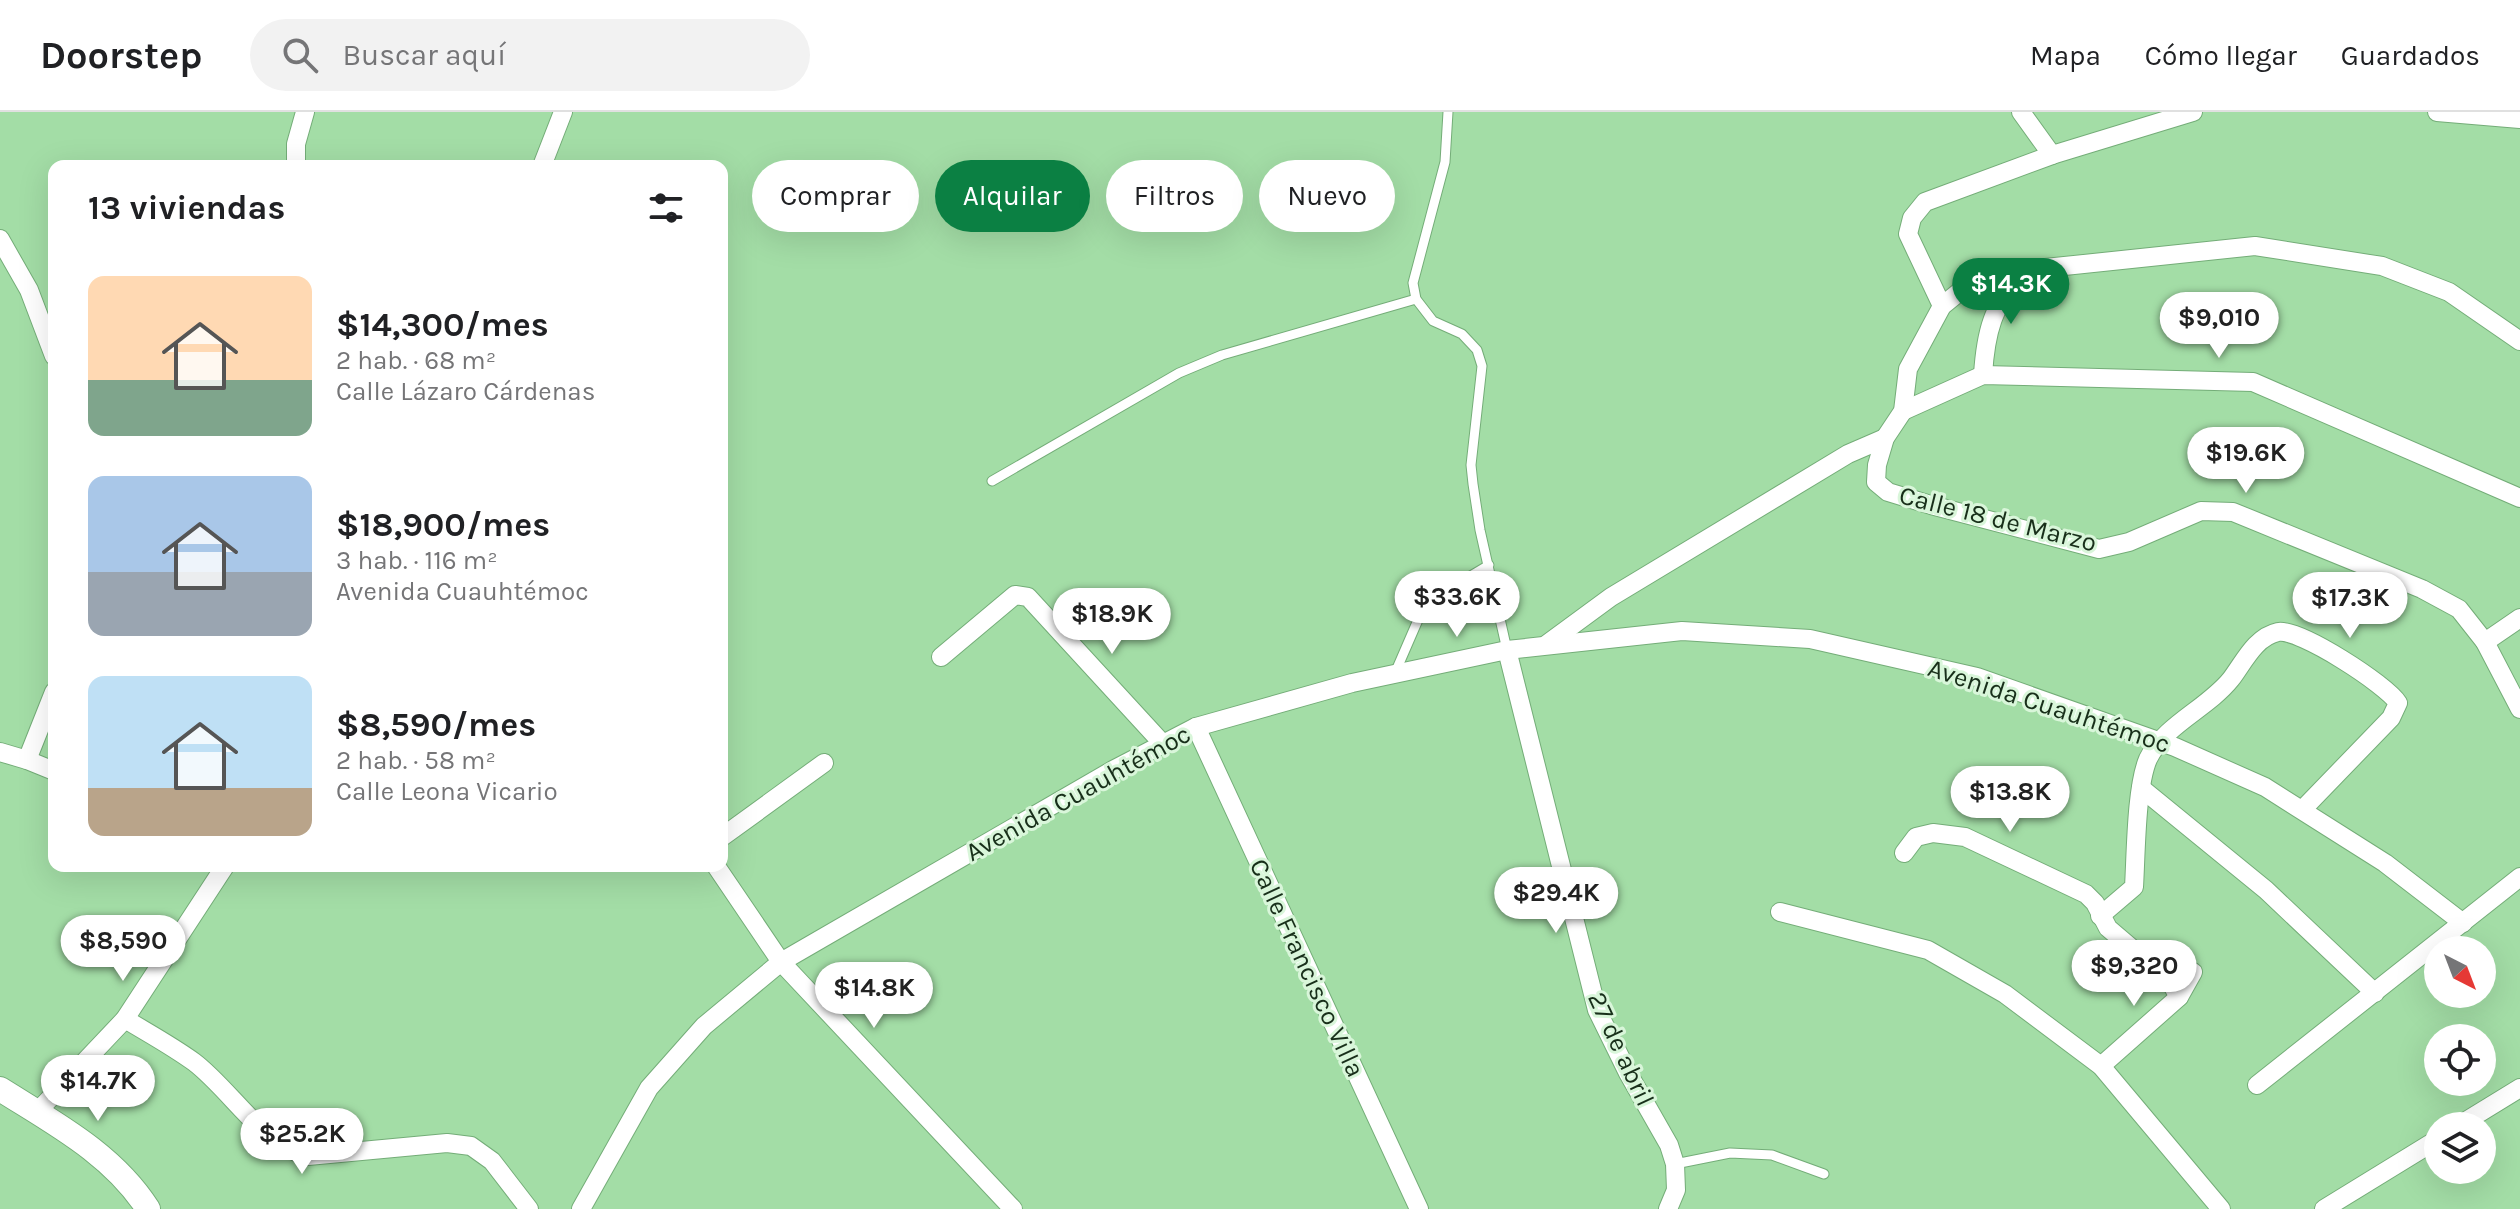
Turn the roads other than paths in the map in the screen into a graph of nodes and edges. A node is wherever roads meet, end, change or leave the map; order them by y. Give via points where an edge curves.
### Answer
1 (305, 112) edge
2 (563, 112) edge
3 (1448, 112) edge
4 (2021, 112) edge
5 (2193, 112) edge
6 (2437, 112) edge
7 (2520, 119) edge
8 (2052, 155) junction
9 (296, 160) edge
10 (544, 160) edge
11 (0, 239) edge
12 (2017, 271) junction
13 (1416, 299) junction
14 (1942, 306) junction
15 (48, 340) edge
16 (2520, 341) edge
17 (1983, 375) junction
18 (1903, 411) junction
19 (1885, 438) junction
20 (992, 481) dead end
21 (2520, 498) edge
22 (1489, 565) junction
23 (2520, 618) edge
24 (2485, 642) junction
25 (1545, 645) junction
26 (1507, 650) junction
27 (941, 657) dead end
28 (1395, 674) junction
29 (48, 707) edge
30 (2520, 709) edge
31 (1196, 727) junction
32 (2158, 741) junction
33 (1163, 744) junction
34 (0, 752) edge
35 (27, 760) junction
36 (824, 763) dead end
37 (48, 769) edge
38 (2141, 788) junction
39 (2303, 809) junction
40 (728, 833) edge
41 (1904, 853) dead end
42 (221, 872) edge
43 (720, 872) edge
44 (2520, 877) edge
45 (1780, 912) dead end
46 (2100, 916) junction
47 (2463, 923) junction
48 (781, 962) junction
49 (2193, 972) dead end
50 (2375, 993) junction
51 (2179, 997) junction
52 (125, 1019) junction
53 (2101, 1066) junction
54 (2257, 1085) dead end
55 (2520, 1088) edge
56 (0, 1089) edge
57 (37, 1112) junction
58 (2481, 1112) edge
59 (2424, 1148) edge
60 (1675, 1164) junction
61 (1824, 1174) dead end
62 (139, 1205) edge
63 (529, 1209) edge
64 (581, 1209) edge
65 (1013, 1209) edge
66 (1419, 1209) edge
67 (1668, 1209) edge
68 (2221, 1209) edge
69 (2324, 1209) edge

1 - 9 street
2 - 10 street
3 - 13 lane via 1445,162 1413,283
4 - 8 street
5 - 8 street
6 - 7 street
8 - 14 street via 1925,202 1912,218 1908,234
11 - 15 street via 29,290
12 - 14 street via 1974,280
12 - 16 street via 2255,246 2382,266 2449,292
12 - 17 street via 1993,313
13 - 20 lane via 1222,355 1179,373
13 - 22 lane via 1433,321 1462,334 1477,350 1482,366 1471,465
14 - 18 street via 1908,369
17 - 18 street
17 - 21 street via 2253,382
18 - 19 street
19 - 24 street, Calle 18 de Marzo via 1876,482 1888,492 2099,549 2201,511 2233,512 2422,589 2459,609
19 - 25 street via 1848,454 1611,597
22 - 26 lane
22 - 28 lane via 1421,613
23 - 24 street
24 - 30 street, Calle 18 de Marzo
25 - 26 street, Avenida Cuauhtémoc
25 - 32 street, Avenida Cuauhtémoc via 1682,631 1810,639 1977,677
26 - 28 street, Avenida Cuauhtémoc
26 - 60 street, 27 de abril via 1597,1010
27 - 33 street via 1015,595 1028,597
28 - 31 street, Avenida Cuauhtémoc
29 - 35 street
31 - 33 street, Avenida Cuauhtémoc
31 - 66 street, Calle Francisco Villa
32 - 38 street
32 - 39 street, Avenida Cuauhtémoc via 2222,766
32 - 39 street via 2229,682 2254,647 2279,632 2302,637 2371,678 2398,703 2391,718
33 - 48 street, Avenida Cuauhtémoc
34 - 35 street
35 - 37 street
36 - 40 street
38 - 46 street via 2134,887
38 - 50 street via 2266,890
39 - 47 street, Avenida Cuauhtémoc
41 - 46 street via 1916,837 1965,837 2086,894
42 - 52 street
43 - 48 street
44 - 47 street
45 - 53 street via 1928,950 2005,994
46 - 51 street via 2169,980
47 - 50 street
48 - 64 street, Avenida Cuauhtémoc via 704,1026 649,1088
48 - 65 street
49 - 51 street
50 - 54 street
51 - 53 street
52 - 57 street
52 - 63 street via 193,1062 292,1152 308,1156 447,1143 471,1146 492,1161
53 - 68 street
55 - 58 street
56 - 57 street
57 - 62 street via 115,1168
59 - 69 street
60 - 61 lane via 1730,1153 1772,1155
60 - 67 street via 1676,1190

